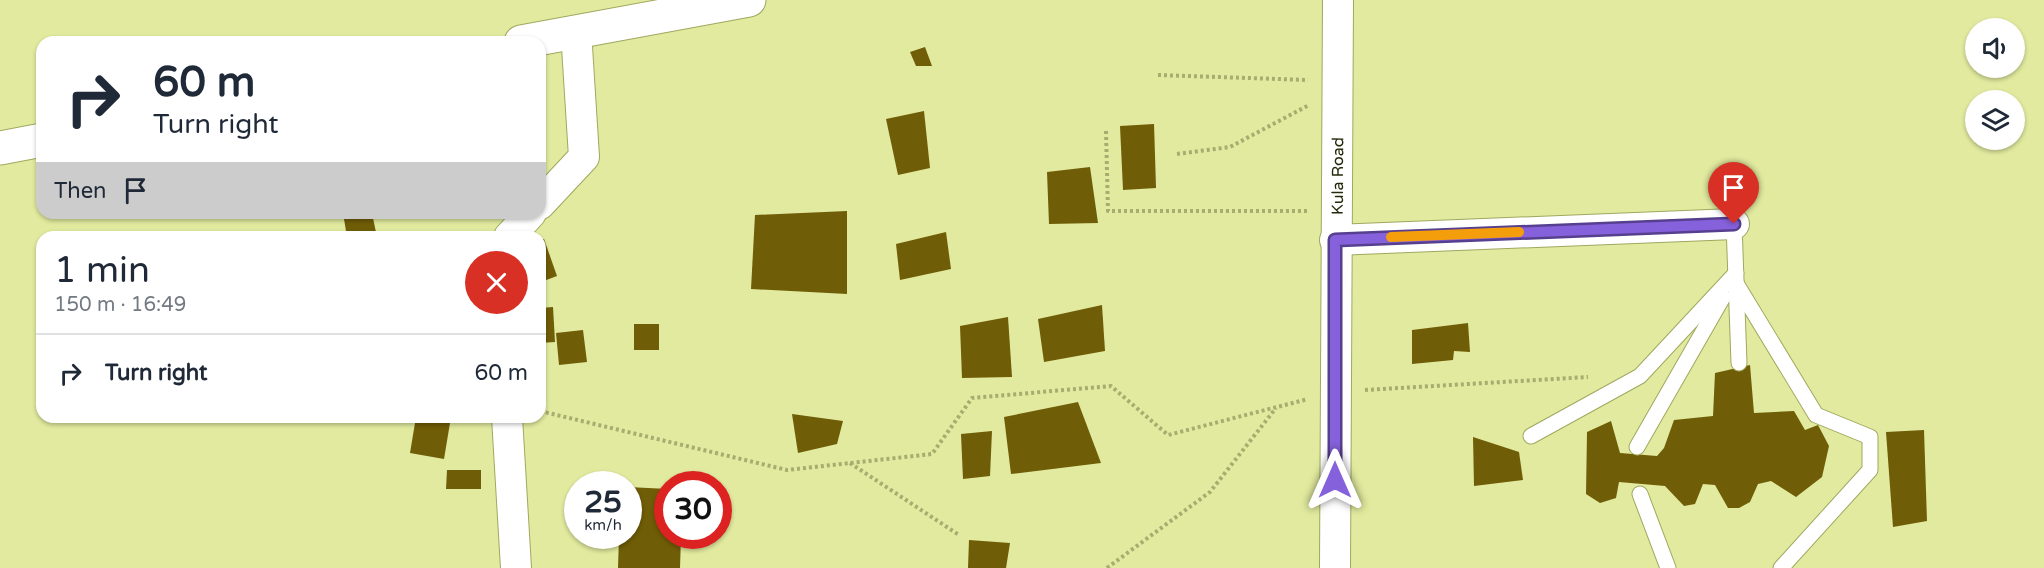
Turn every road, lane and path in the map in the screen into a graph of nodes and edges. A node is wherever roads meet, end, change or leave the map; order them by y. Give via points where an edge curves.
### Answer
1 (749, 0) edge
2 (1338, 0) edge
3 (576, 31) junction
4 (546, 37) edge
5 (1158, 75) dead end
6 (1336, 86) junction
7 (1106, 131) dead end
8 (36, 141) edge
9 (0, 148) edge
10 (1177, 154) dead end
11 (546, 198) edge
12 (526, 219) edge
13 (1734, 224) joint
14 (1336, 225) junction
15 (514, 231) edge
16 (1737, 279) junction
17 (1739, 363) dead end
18 (1593, 377) dead end
19 (1335, 392) junction
20 (1276, 407) junction
21 (546, 412) edge
22 (507, 423) edge
23 (1531, 436) dead end
24 (1637, 447) dead end
25 (849, 463) junction
26 (1640, 494) dead end
27 (958, 535) dead end
28 (516, 568) edge
29 (1107, 568) edge
30 (1335, 568) edge
31 (1668, 568) edge
32 (1781, 568) edge

1 - 3 highway
2 - 6 street, Kula Road
3 - 4 highway
3 - 11 street via 584,157
5 - 6 path
6 - 10 path via 1230,147
6 - 14 street, Kula Road
7 - 14 path via 1108,211
8 - 9 highway
12 - 15 street
13 - 14 street
13 - 16 lane
14 - 19 street, Kula Road
16 - 17 lane
16 - 23 lane via 1640,376
16 - 24 lane
16 - 32 lane via 1816,415 1870,436 1870,470
18 - 19 path
19 - 20 path
19 - 30 street, Kula Road
20 - 25 path via 1168,435 1111,386 972,398 932,453
20 - 29 path via 1210,492
21 - 25 path via 787,470
22 - 28 street
25 - 27 path
26 - 31 lane

